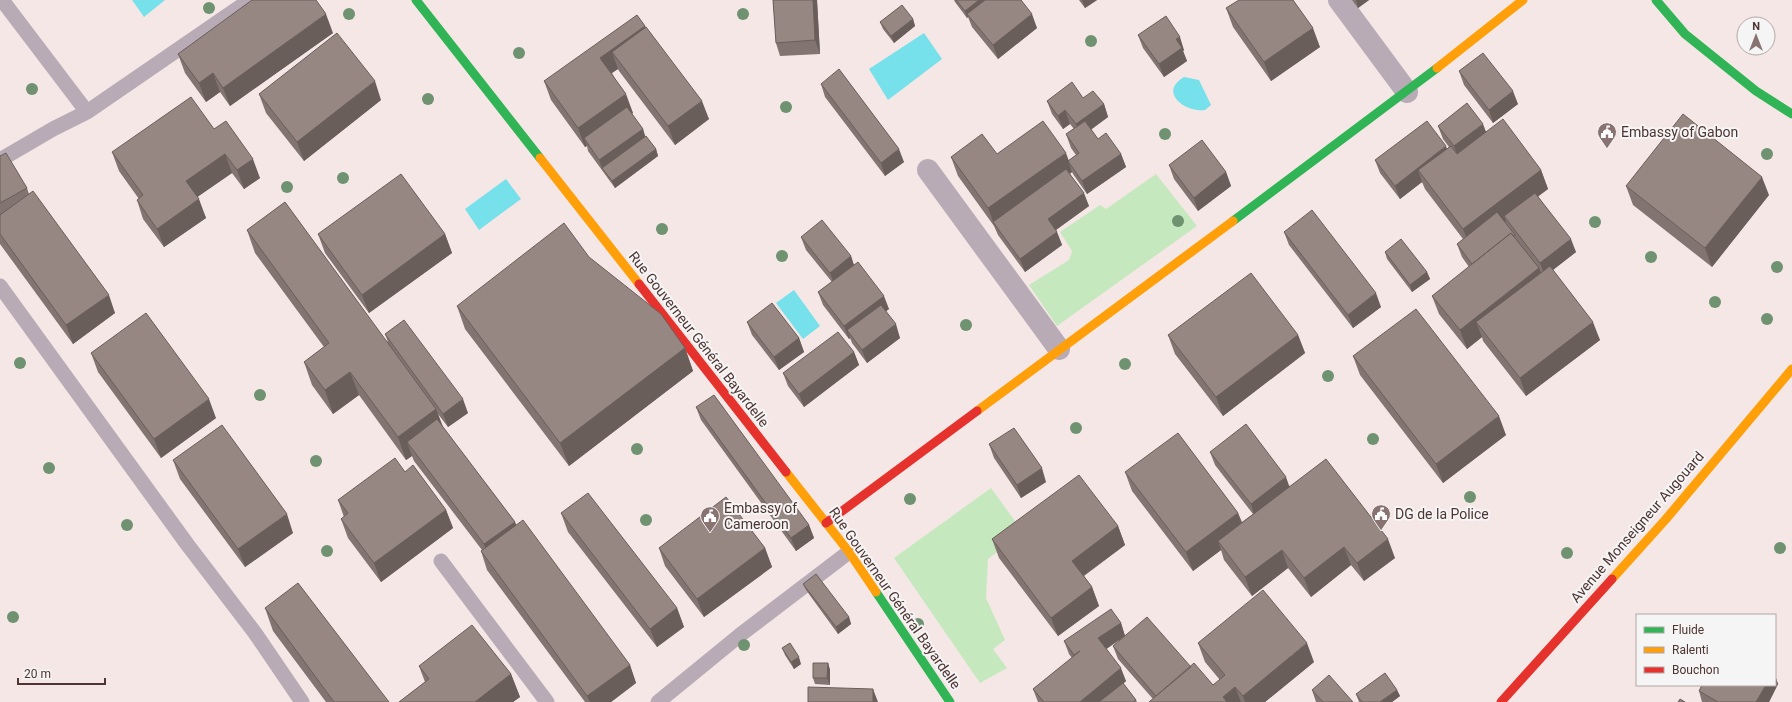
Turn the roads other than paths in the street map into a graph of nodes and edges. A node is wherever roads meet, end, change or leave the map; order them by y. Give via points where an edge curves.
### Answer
1 (2, 0) edge
2 (250, 0) edge
3 (416, 0) edge
4 (1339, 0) edge
5 (1524, 0) edge
6 (1656, 0) edge
7 (1407, 92) junction
8 (87, 112) junction
9 (1792, 114) edge
10 (0, 160) edge
11 (928, 170) dead end
12 (0, 286) edge
13 (1059, 349) junction
14 (1792, 370) edge
15 (826, 522) junction
16 (849, 552) junction
17 (441, 561) dead end
18 (542, 700) edge
19 (302, 702) edge
20 (658, 702) edge
21 (950, 702) edge
22 (1502, 702) edge

1 - 8 lane
2 - 8 lane
3 - 15 street, Rue Gouverneur Général Bayardelle
4 - 7 street
5 - 7 street
6 - 9 street via 1686,34 1756,91
7 - 13 street
8 - 10 lane
11 - 13 street
12 - 19 lane via 187,544 255,633
13 - 15 street
14 - 22 street, Avenue Monseigneur Augouard via 1666,519
15 - 16 street, Rue Gouverneur Général Bayardelle
16 - 20 lane via 740,635
16 - 21 street, Rue Gouverneur Général Bayardelle
17 - 18 lane

